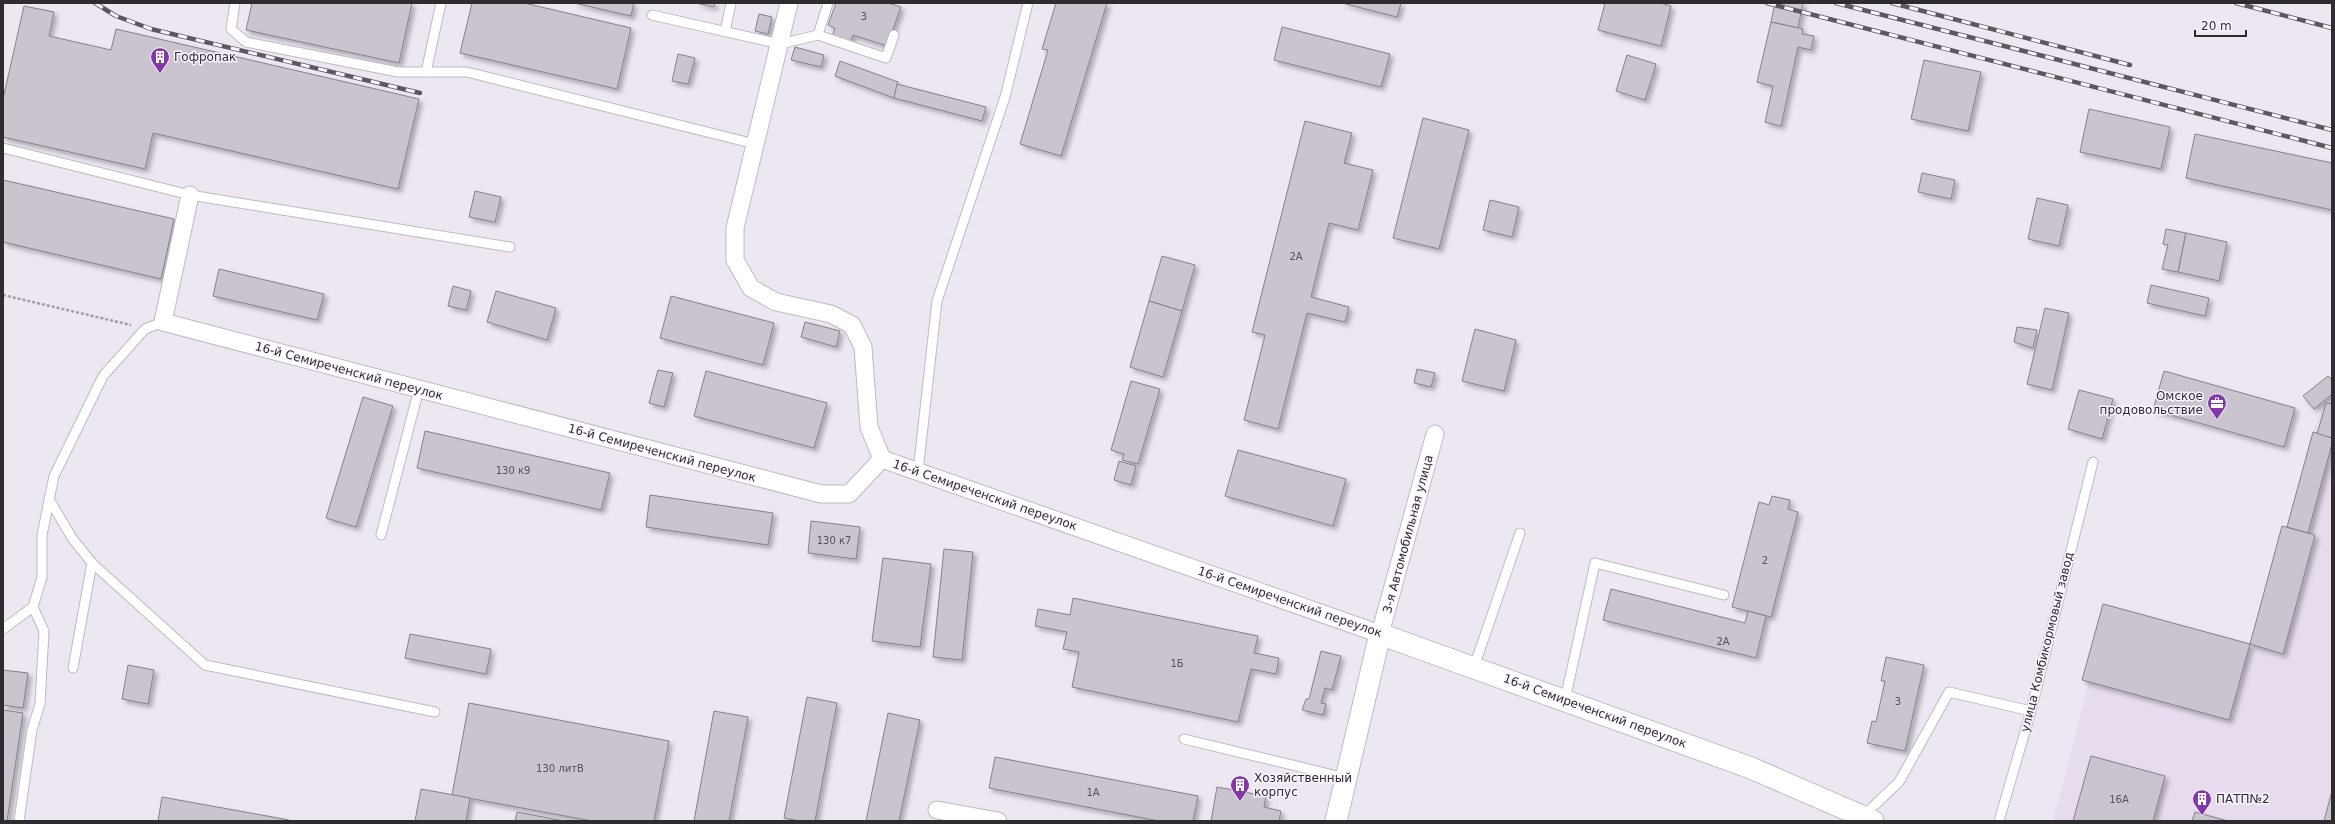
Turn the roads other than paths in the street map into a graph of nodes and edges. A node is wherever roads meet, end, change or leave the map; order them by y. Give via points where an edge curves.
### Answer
1 (235, 3) edge
2 (440, 3) edge
3 (731, 3) edge
4 (790, 3) edge
5 (828, 3) edge
6 (1028, 3) edge
7 (652, 15) dead end
8 (725, 31) junction
9 (818, 35) junction
10 (894, 35) dead end
11 (780, 44) junction
12 (426, 72) junction
13 (756, 144) junction
14 (3, 148) edge
15 (190, 195) junction
16 (510, 247) dead end
17 (162, 322) junction
18 (419, 389) junction
19 (1435, 434) dead end
20 (882, 460) junction
21 (2093, 462) dead end
22 (918, 472) junction
23 (49, 499) junction
24 (1520, 533) dead end
25 (381, 535) dead end
26 (92, 563) junction
27 (1724, 595) dead end
28 (33, 607) junction
29 (3, 629) edge
30 (1380, 634) junction
31 (1474, 667) junction
32 (73, 668) dead end
33 (1565, 700) junction
34 (2031, 711) junction
35 (435, 712) dead end
36 (1184, 739) dead end
37 (1346, 778) junction
38 (937, 810) dead end
39 (1865, 819) edge
40 (19, 821) edge
41 (998, 821) edge
42 (1336, 821) edge
43 (1999, 821) edge

1 - 12 lane via 231,29 246,42 398,72
2 - 12 lane
3 - 8 lane
4 - 11 street
5 - 9 lane
6 - 22 lane via 1005,97 937,301
7 - 8 lane
8 - 11 lane
9 - 10 lane via 886,58
9 - 11 lane
11 - 13 street
12 - 13 lane via 467,72
13 - 20 street via 735,228 735,260 752,288 776,302 830,314 852,325 863,348 869,427
14 - 15 lane
15 - 16 lane
15 - 17 street
17 - 18 street, 16-й Семиреченский переулок
17 - 23 lane via 145,329 103,376 54,476
18 - 20 street, 16-й Семиреченский переулок via 821,494 849,494
18 - 25 lane
19 - 30 street, 3-я Автомобильная улица
20 - 22 street, 16-й Семиреченский переулок
21 - 34 lane, улица Комбикормовый завод
22 - 30 street, 16-й Семиреченский переулок
23 - 26 lane via 72,538
23 - 28 lane via 42,535 42,577
24 - 31 lane
26 - 32 lane
26 - 35 lane via 205,665
27 - 33 lane via 1595,563
28 - 29 lane
28 - 40 lane via 44,632 43,661 40,704 32,730
30 - 31 street, 16-й Семиреченский переулок
30 - 37 street, 3-я Автомобильная улица
31 - 33 street, 16-й Семиреченский переулок
33 - 39 street, 16-й Семиреченский переулок via 1752,768
34 - 39 lane via 1949,692 1899,782
34 - 43 lane, улица Комбикормовый завод
36 - 37 lane
37 - 42 street, 3-я Автомобильная улица
38 - 41 street

